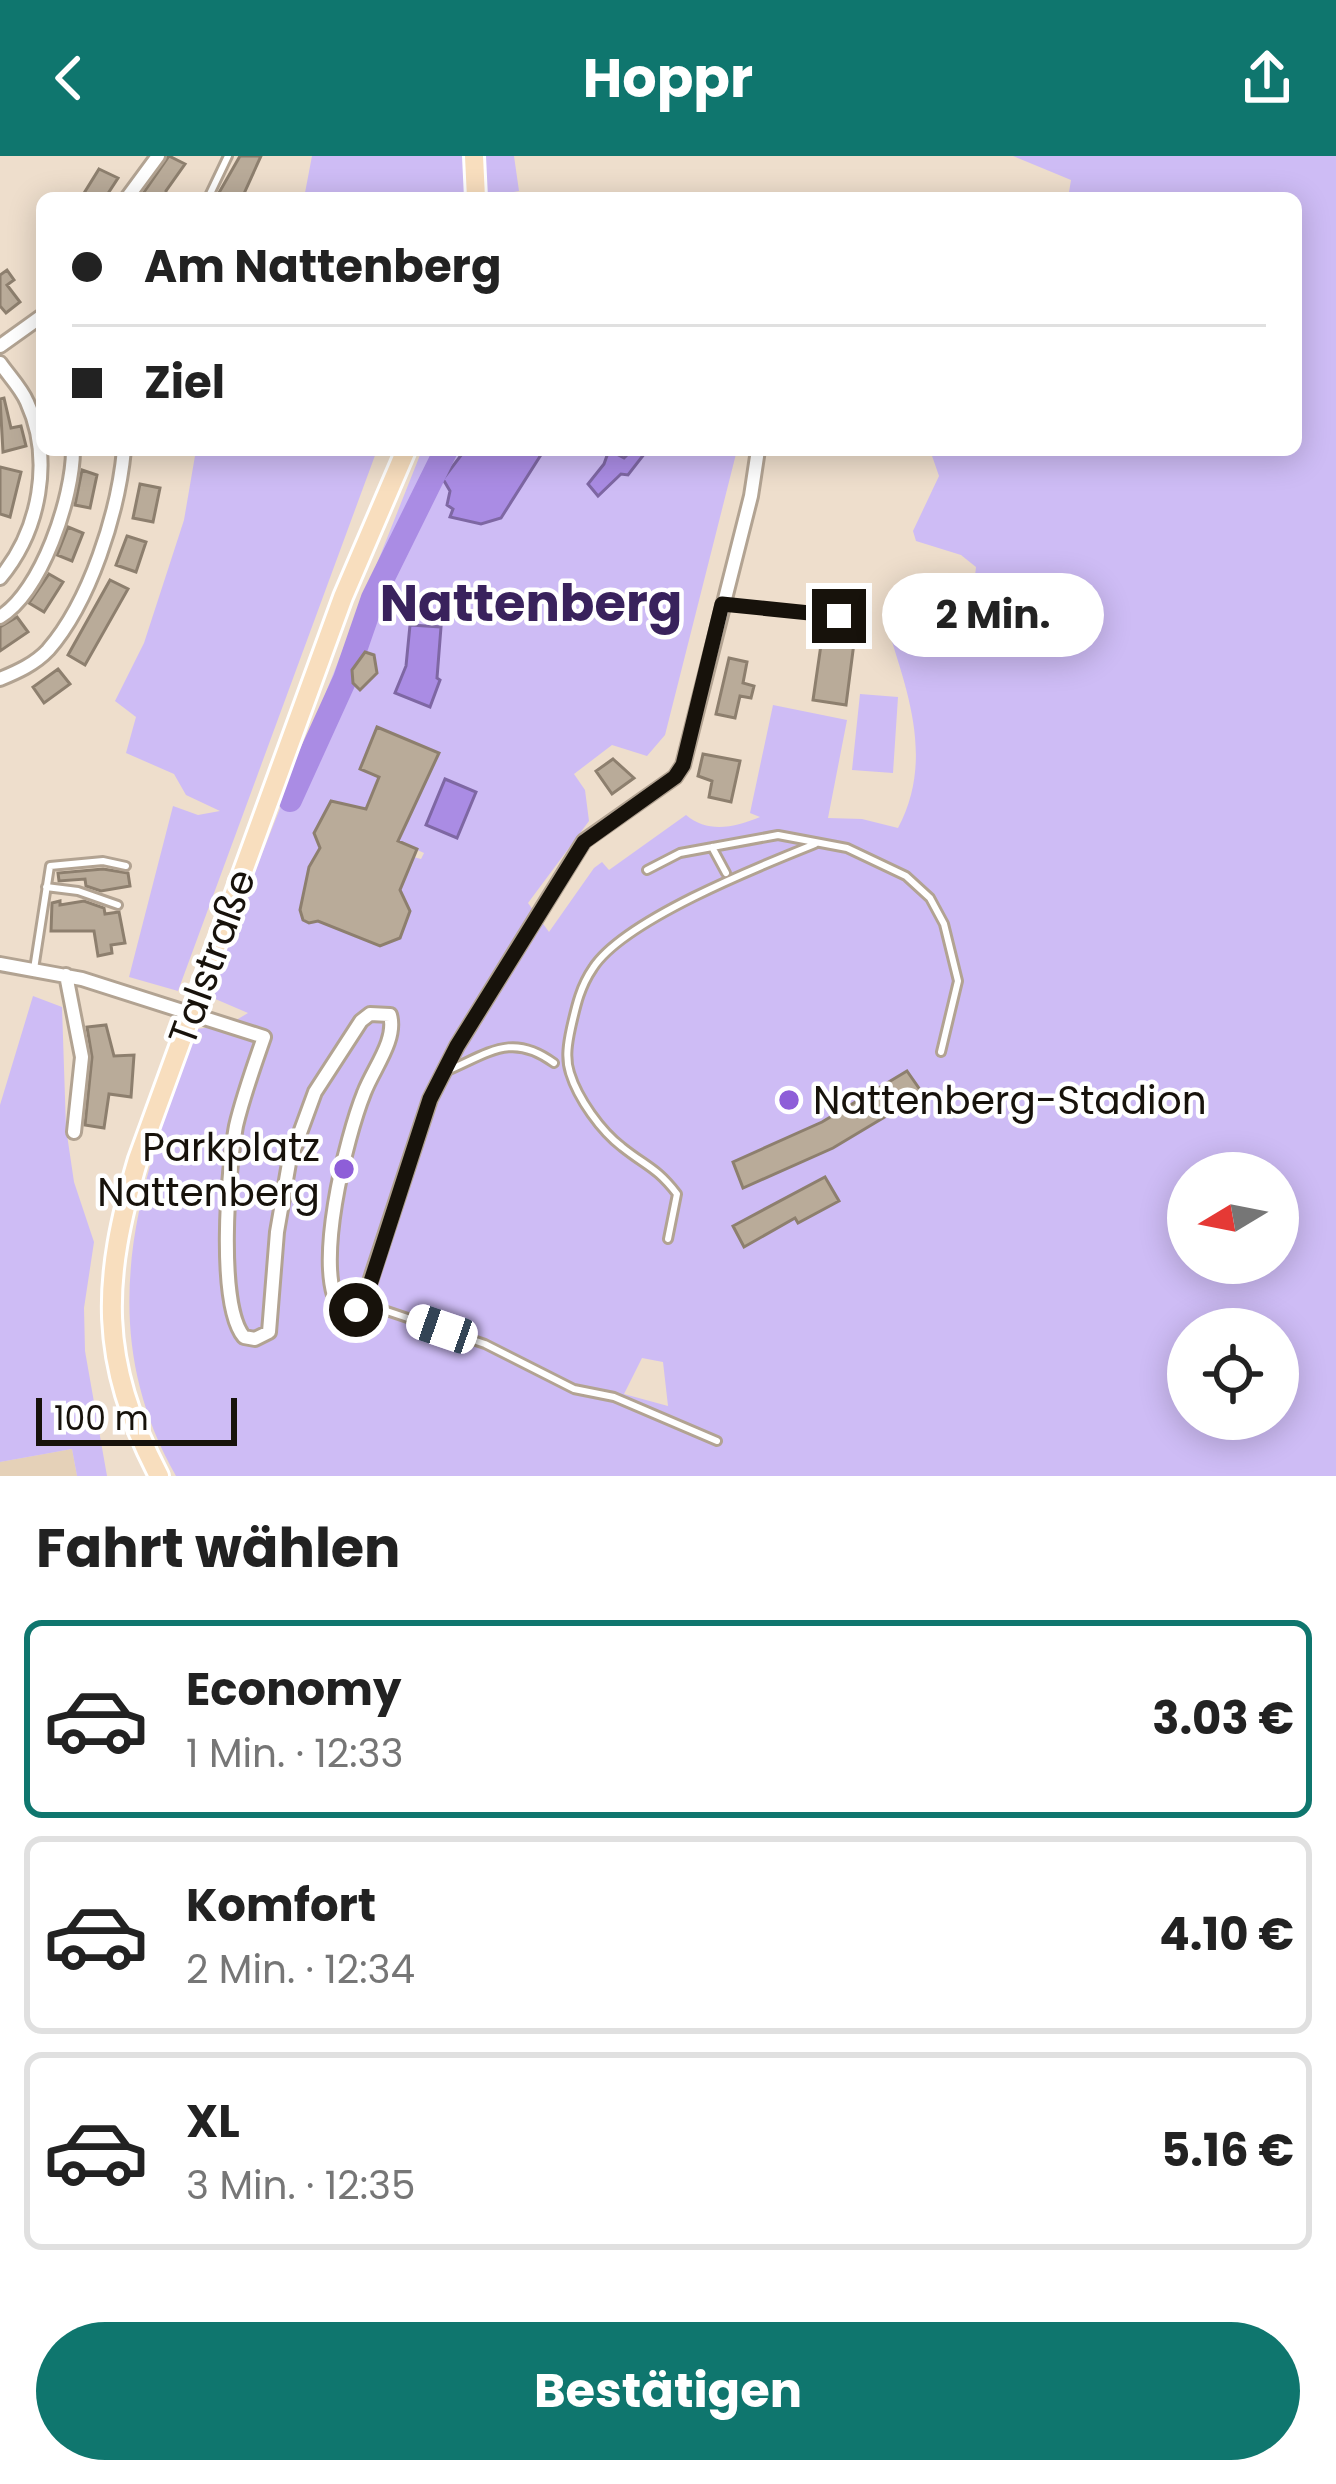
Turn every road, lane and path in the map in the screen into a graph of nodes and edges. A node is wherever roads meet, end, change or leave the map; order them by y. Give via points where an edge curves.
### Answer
1 (158, 156) edge
2 (228, 156) edge
3 (474, 156) edge
4 (131, 192) edge
5 (211, 192) edge
6 (476, 192) edge
7 (36, 320) edge
8 (0, 346) edge
9 (0, 363) edge
10 (25, 396) junction
11 (36, 399) edge
12 (36, 432) edge
13 (41, 456) edge
14 (72, 456) edge
15 (123, 456) edge
16 (403, 456) edge
17 (757, 456) edge
18 (0, 578) edge
19 (722, 604) junction
20 (839, 616) dead end
21 (0, 617) edge
22 (0, 680) edge
23 (814, 844) junction
24 (712, 847) junction
25 (126, 866) dead end
26 (646, 870) dead end
27 (726, 873) dead end
28 (46, 887) junction
29 (118, 905) dead end
30 (0, 964) edge
31 (34, 969) junction
32 (66, 975) junction
33 (192, 1014) junction
34 (940, 1052) dead end
35 (554, 1063) dead end
36 (443, 1074) junction
37 (74, 1132) dead end
38 (668, 1239) dead end
39 (364, 1303) junction
40 (716, 1441) dead end
41 (158, 1476) edge

1 - 4 street
2 - 5 lane
3 - 6 main road
7 - 8 street
9 - 10 street
10 - 11 street
10 - 12 street
13 - 18 street via 22,544
14 - 21 street via 63,511 40,569
15 - 22 street via 105,543 80,595 46,652
16 - 33 main road, Talstraße
17 - 19 street
19 - 20 lane
19 - 36 street via 683,765 584,842
23 - 24 lane via 778,835
23 - 34 lane via 880,862 929,898 958,981
23 - 38 lane via 623,937 578,994 569,1072 596,1120 677,1194
24 - 26 lane
24 - 27 lane
25 - 28 lane via 50,866
28 - 29 lane
28 - 31 lane
30 - 31 street
31 - 32 street
32 - 33 street
32 - 37 street via 82,1058
33 - 39 street via 264,1037 236,1127 229,1208 233,1322 255,1339 269,1332 289,1163 315,1092 361,1021 390,1015 392,1032 340,1166 331,1250 336,1305 349,1312
33 - 41 main road, Talstraße via 120,1217 111,1279 119,1373
35 - 36 lane via 528,1046 512,1046
36 - 39 street
39 - 40 lane

